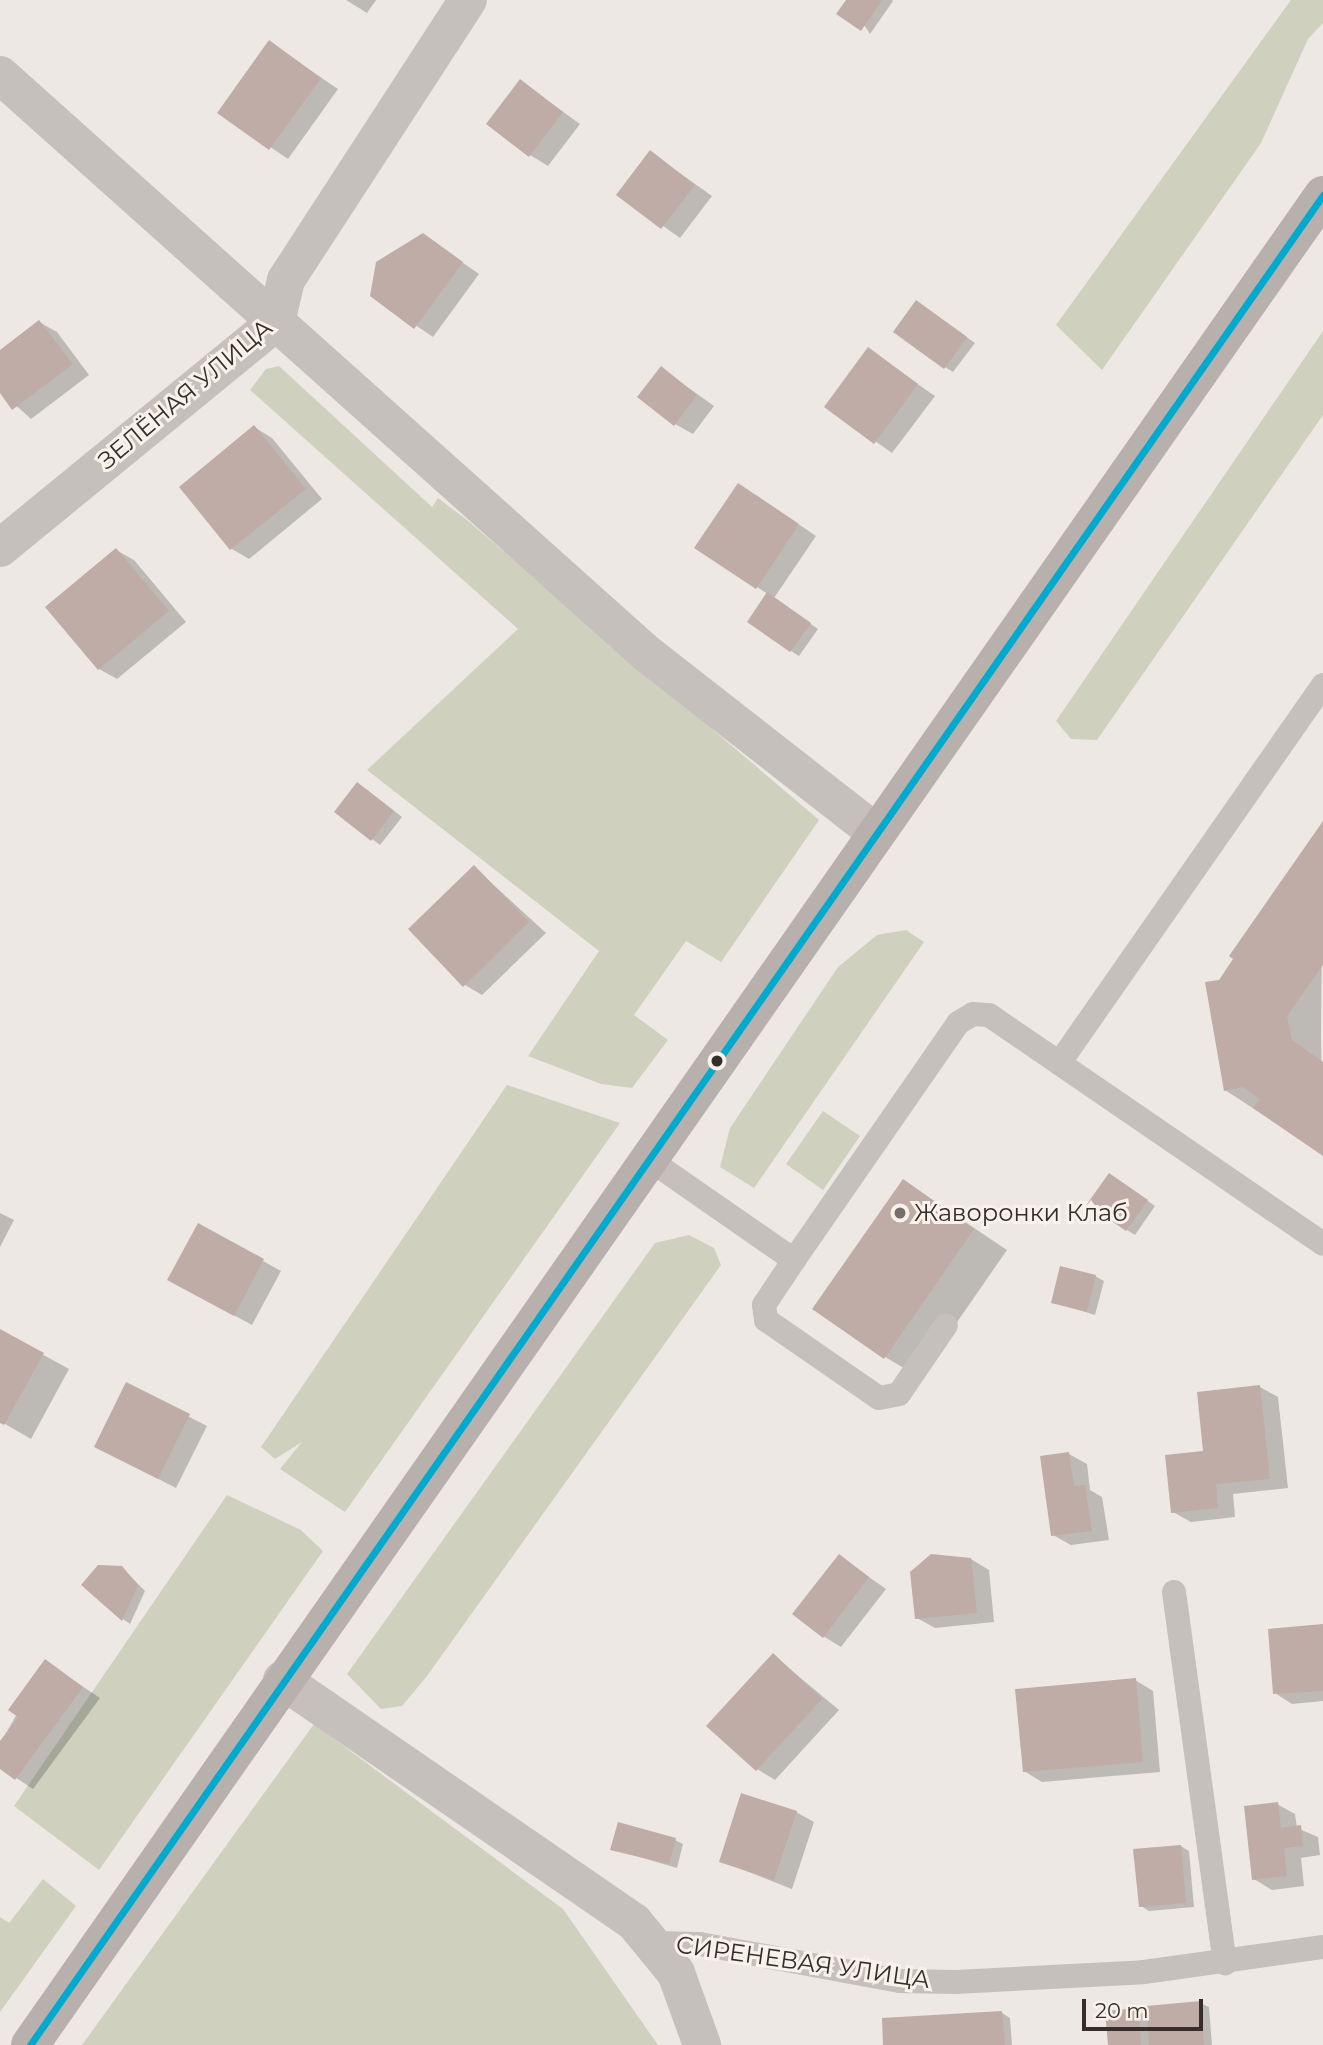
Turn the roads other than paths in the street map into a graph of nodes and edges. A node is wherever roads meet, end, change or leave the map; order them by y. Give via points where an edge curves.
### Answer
1 (468, 0) edge
2 (0, 75) edge
3 (1323, 195) edge
4 (276, 322) junction
5 (0, 548) edge
6 (1323, 685) edge
7 (876, 833) junction
8 (1059, 1063) junction
9 (647, 1158) junction
10 (1323, 1244) edge
11 (794, 1261) junction
12 (946, 1325) dead end
13 (1174, 1592) dead end
14 (282, 1679) junction
15 (654, 1943) junction
16 (1323, 1947) edge
17 (1225, 1964) junction
18 (30, 2045) edge
19 (702, 2045) edge

1 - 4 street, ЗЕЛЁНАЯ УЛИЦА via 286,280
2 - 4 street
3 - 7 main road
4 - 5 street, ЗЕЛЁНАЯ УЛИЦА
4 - 7 street via 646,653
6 - 8 lane
7 - 9 main road
8 - 10 lane
8 - 11 lane via 989,1015 973,1014 958,1023
9 - 11 lane
9 - 14 main road
11 - 12 lane via 764,1305 766,1320 879,1398 898,1394
13 - 17 lane
14 - 15 street, СИРЕНЕВАЯ УЛИЦА via 604,1900
14 - 18 main road
15 - 17 lane, СИРЕНЕВАЯ УЛИЦА via 700,1944 900,1981
15 - 19 street via 676,1973
16 - 17 lane, СИРЕНЕВАЯ УЛИЦА

